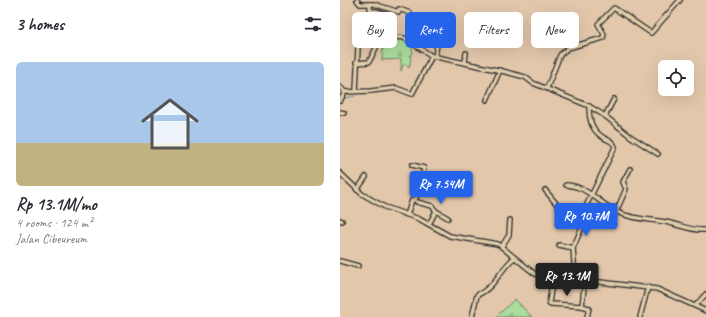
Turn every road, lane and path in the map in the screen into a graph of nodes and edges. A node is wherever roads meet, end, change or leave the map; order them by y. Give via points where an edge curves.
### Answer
1 (357, 0) edge
2 (680, 0) edge
3 (370, 4) junction
4 (370, 11) joint
5 (379, 12) edge
6 (406, 12) edge
7 (358, 48) edge
8 (376, 48) edge
9 (421, 48) edge
10 (435, 48) edge
11 (466, 53) dead end
12 (433, 56) junction
13 (356, 62) junction
14 (465, 62) junction
15 (500, 70) junction
16 (340, 87) edge
17 (547, 88) junction
18 (356, 90) junction
19 (345, 92) junction
20 (614, 99) dead end
21 (340, 100) edge
22 (487, 100) dead end
23 (589, 106) junction
24 (340, 112) edge
25 (344, 114) dead end
26 (605, 116) junction
27 (658, 154) dead end
28 (412, 165) dead end
29 (630, 169) dead end
30 (340, 173) edge
31 (366, 177) dead end
32 (566, 185) dead end
33 (358, 190) junction
34 (545, 190) dead end
35 (592, 195) junction
36 (417, 202) dead end
37 (564, 207) dead end
38 (436, 211) junction
39 (568, 212) junction
40 (616, 212) junction
41 (407, 215) junction
42 (448, 218) dead end
43 (510, 220) dead end
44 (584, 223) junction
45 (429, 224) junction
46 (706, 230) edge
47 (559, 245) dead end
48 (502, 246) junction
49 (573, 248) junction
50 (514, 258) junction
51 (340, 261) edge
52 (358, 266) dead end
53 (553, 277) junction
54 (575, 278) junction
55 (585, 279) junction
56 (648, 287) junction
57 (706, 294) edge
58 (696, 305) junction
59 (582, 306) junction
60 (706, 311) edge
61 (472, 317) edge
62 (587, 317) edge
63 (640, 317) edge

1 - 3 street via 360,4
2 - 17 street via 651,32 614,8 598,24 604,34 603,38 568,48 560,55
3 - 4 street
3 - 6 street
4 - 5 street
7 - 13 street
8 - 13 street via 369,62
9 - 12 street
10 - 12 street
11 - 14 street
12 - 14 street
12 - 18 street via 413,93 396,88
13 - 18 street
14 - 15 street
15 - 17 street via 525,77
15 - 22 street
16 - 19 street
17 - 23 street
18 - 19 street
19 - 21 street
20 - 26 street
23 - 26 street
23 - 35 street via 590,122 594,129 615,145
24 - 25 street
26 - 27 street
28 - 41 street via 424,168 420,187
29 - 40 street via 623,183 626,189
30 - 33 street
31 - 33 street
32 - 35 street via 575,185
33 - 41 street via 385,207
34 - 39 street via 564,213
35 - 40 street
35 - 44 street via 585,208
36 - 38 street via 432,206
37 - 39 street
38 - 42 street
38 - 45 street
39 - 44 street
40 - 46 street via 689,230
41 - 45 street
43 - 48 street via 509,235
44 - 49 street
45 - 48 street via 450,236
47 - 49 street
48 - 50 street
49 - 54 street
50 - 53 street via 533,273
50 - 61 street via 490,287 477,295
51 - 52 street
53 - 54 street
53 - 59 street via 550,304
54 - 55 street
55 - 56 street
55 - 59 street
56 - 58 street
56 - 63 street
57 - 58 street
58 - 60 street
59 - 62 street via 589,308

